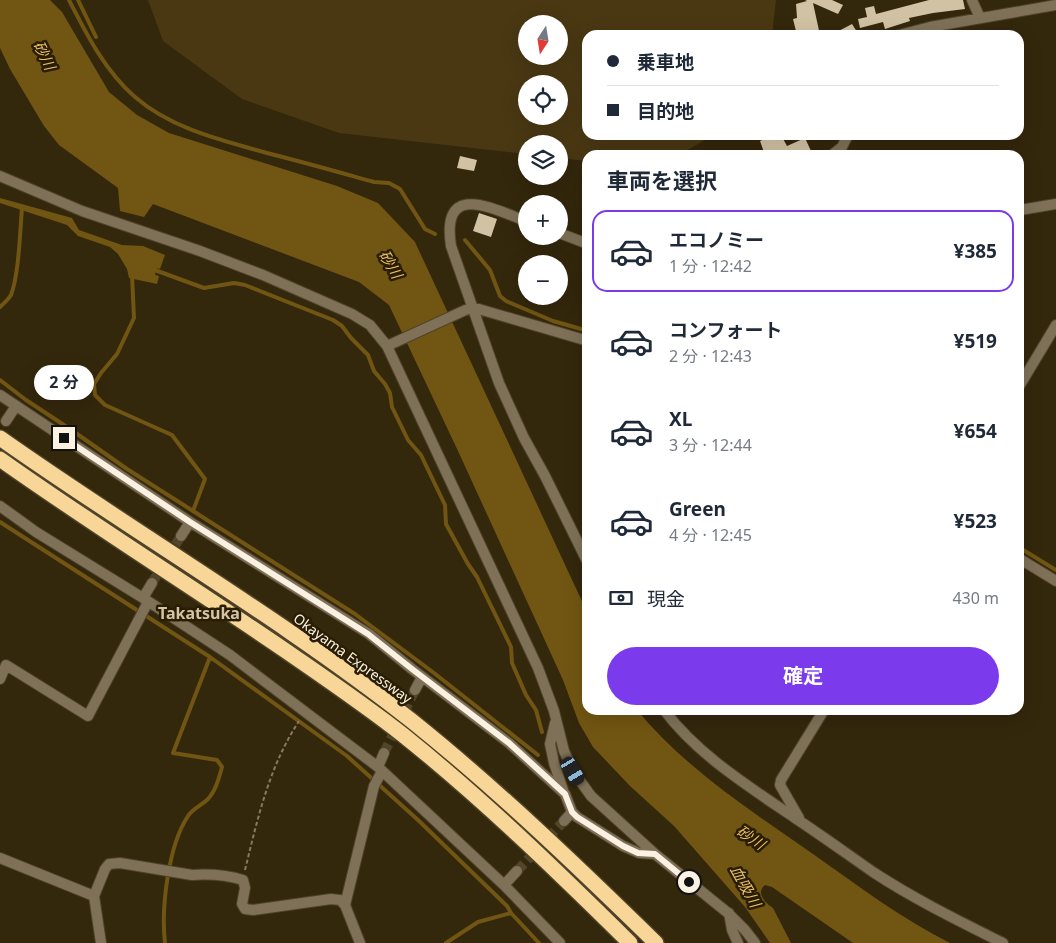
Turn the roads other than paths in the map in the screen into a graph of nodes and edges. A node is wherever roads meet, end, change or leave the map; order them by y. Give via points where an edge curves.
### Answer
1 (972, 0) edge
2 (1056, 5) edge
3 (980, 18) junction
4 (916, 30) edge
5 (846, 140) edge
6 (838, 150) edge
7 (0, 176) edge
8 (1056, 204) edge
9 (1024, 209) edge
10 (518, 218) edge
11 (568, 236) edge
12 (582, 242) edge
13 (468, 309) junction
14 (1056, 325) edge
15 (582, 339) edge
16 (391, 345) junction
17 (1024, 378) edge
18 (0, 396) edge
19 (16, 406) junction
20 (6, 421) dead end
21 (0, 438) edge
22 (0, 459) edge
23 (0, 506) edge
24 (190, 522) junction
25 (181, 536) tunnel mouth
26 (582, 551) edge
27 (1024, 561) edge
28 (1056, 581) edge
29 (152, 583) tunnel mouth
30 (144, 607) junction
31 (422, 677) junction
32 (0, 679) edge
33 (415, 690) tunnel mouth
34 (668, 715) edge
35 (821, 715) edge
36 (556, 719) junction
37 (384, 753) tunnel mouth
38 (378, 775) junction
39 (565, 794) junction
40 (572, 812) junction
41 (564, 821) tunnel mouth
42 (801, 821) junction
43 (655, 854) junction
44 (0, 858) edge
45 (517, 871) tunnel mouth
46 (504, 885) junction
47 (94, 896) junction
48 (345, 904) junction
49 (728, 913) junction
50 (100, 943) edge
51 (360, 943) edge
52 (560, 943) edge
53 (630, 943) edge
54 (656, 943) edge
55 (738, 943) edge
56 (755, 943) edge
57 (1003, 943) edge

1 - 3 street
2 - 3 street
3 - 4 street
5 - 6 street
7 - 16 street via 82,211 263,275 352,314 370,325
8 - 9 street
10 - 13 street via 480,204 465,205 453,212 451,246
11 - 12 street
13 - 15 street
13 - 16 street
13 - 26 street via 524,438
14 - 17 street
16 - 36 street via 538,668
18 - 19 street
19 - 20 street
19 - 24 street
21 - 54 highway, Okayama Expressway via 69,487 217,582 412,721 538,829
22 - 53 highway via 207,597 402,734 463,786
23 - 30 street
24 - 25 street
24 - 31 street via 368,634
27 - 28 street
29 - 30 street
30 - 32 street via 88,716 6,665
30 - 38 street via 230,655
31 - 33 street
31 - 39 street via 509,743
34 - 42 street via 686,737 709,757
35 - 42 street via 781,780 780,786
36 - 39 street via 550,744
36 - 43 street via 564,751 580,783 590,796
37 - 38 street
38 - 46 street
38 - 48 street
39 - 40 street
40 - 41 street
40 - 43 street via 623,846 638,853
42 - 57 street via 874,873
43 - 49 street
44 - 47 street
45 - 46 street
46 - 52 street
47 - 48 street via 105,869 109,864 120,863 243,880 242,904 245,909 331,899
47 - 50 street
48 - 51 street
49 - 55 street
49 - 56 street

